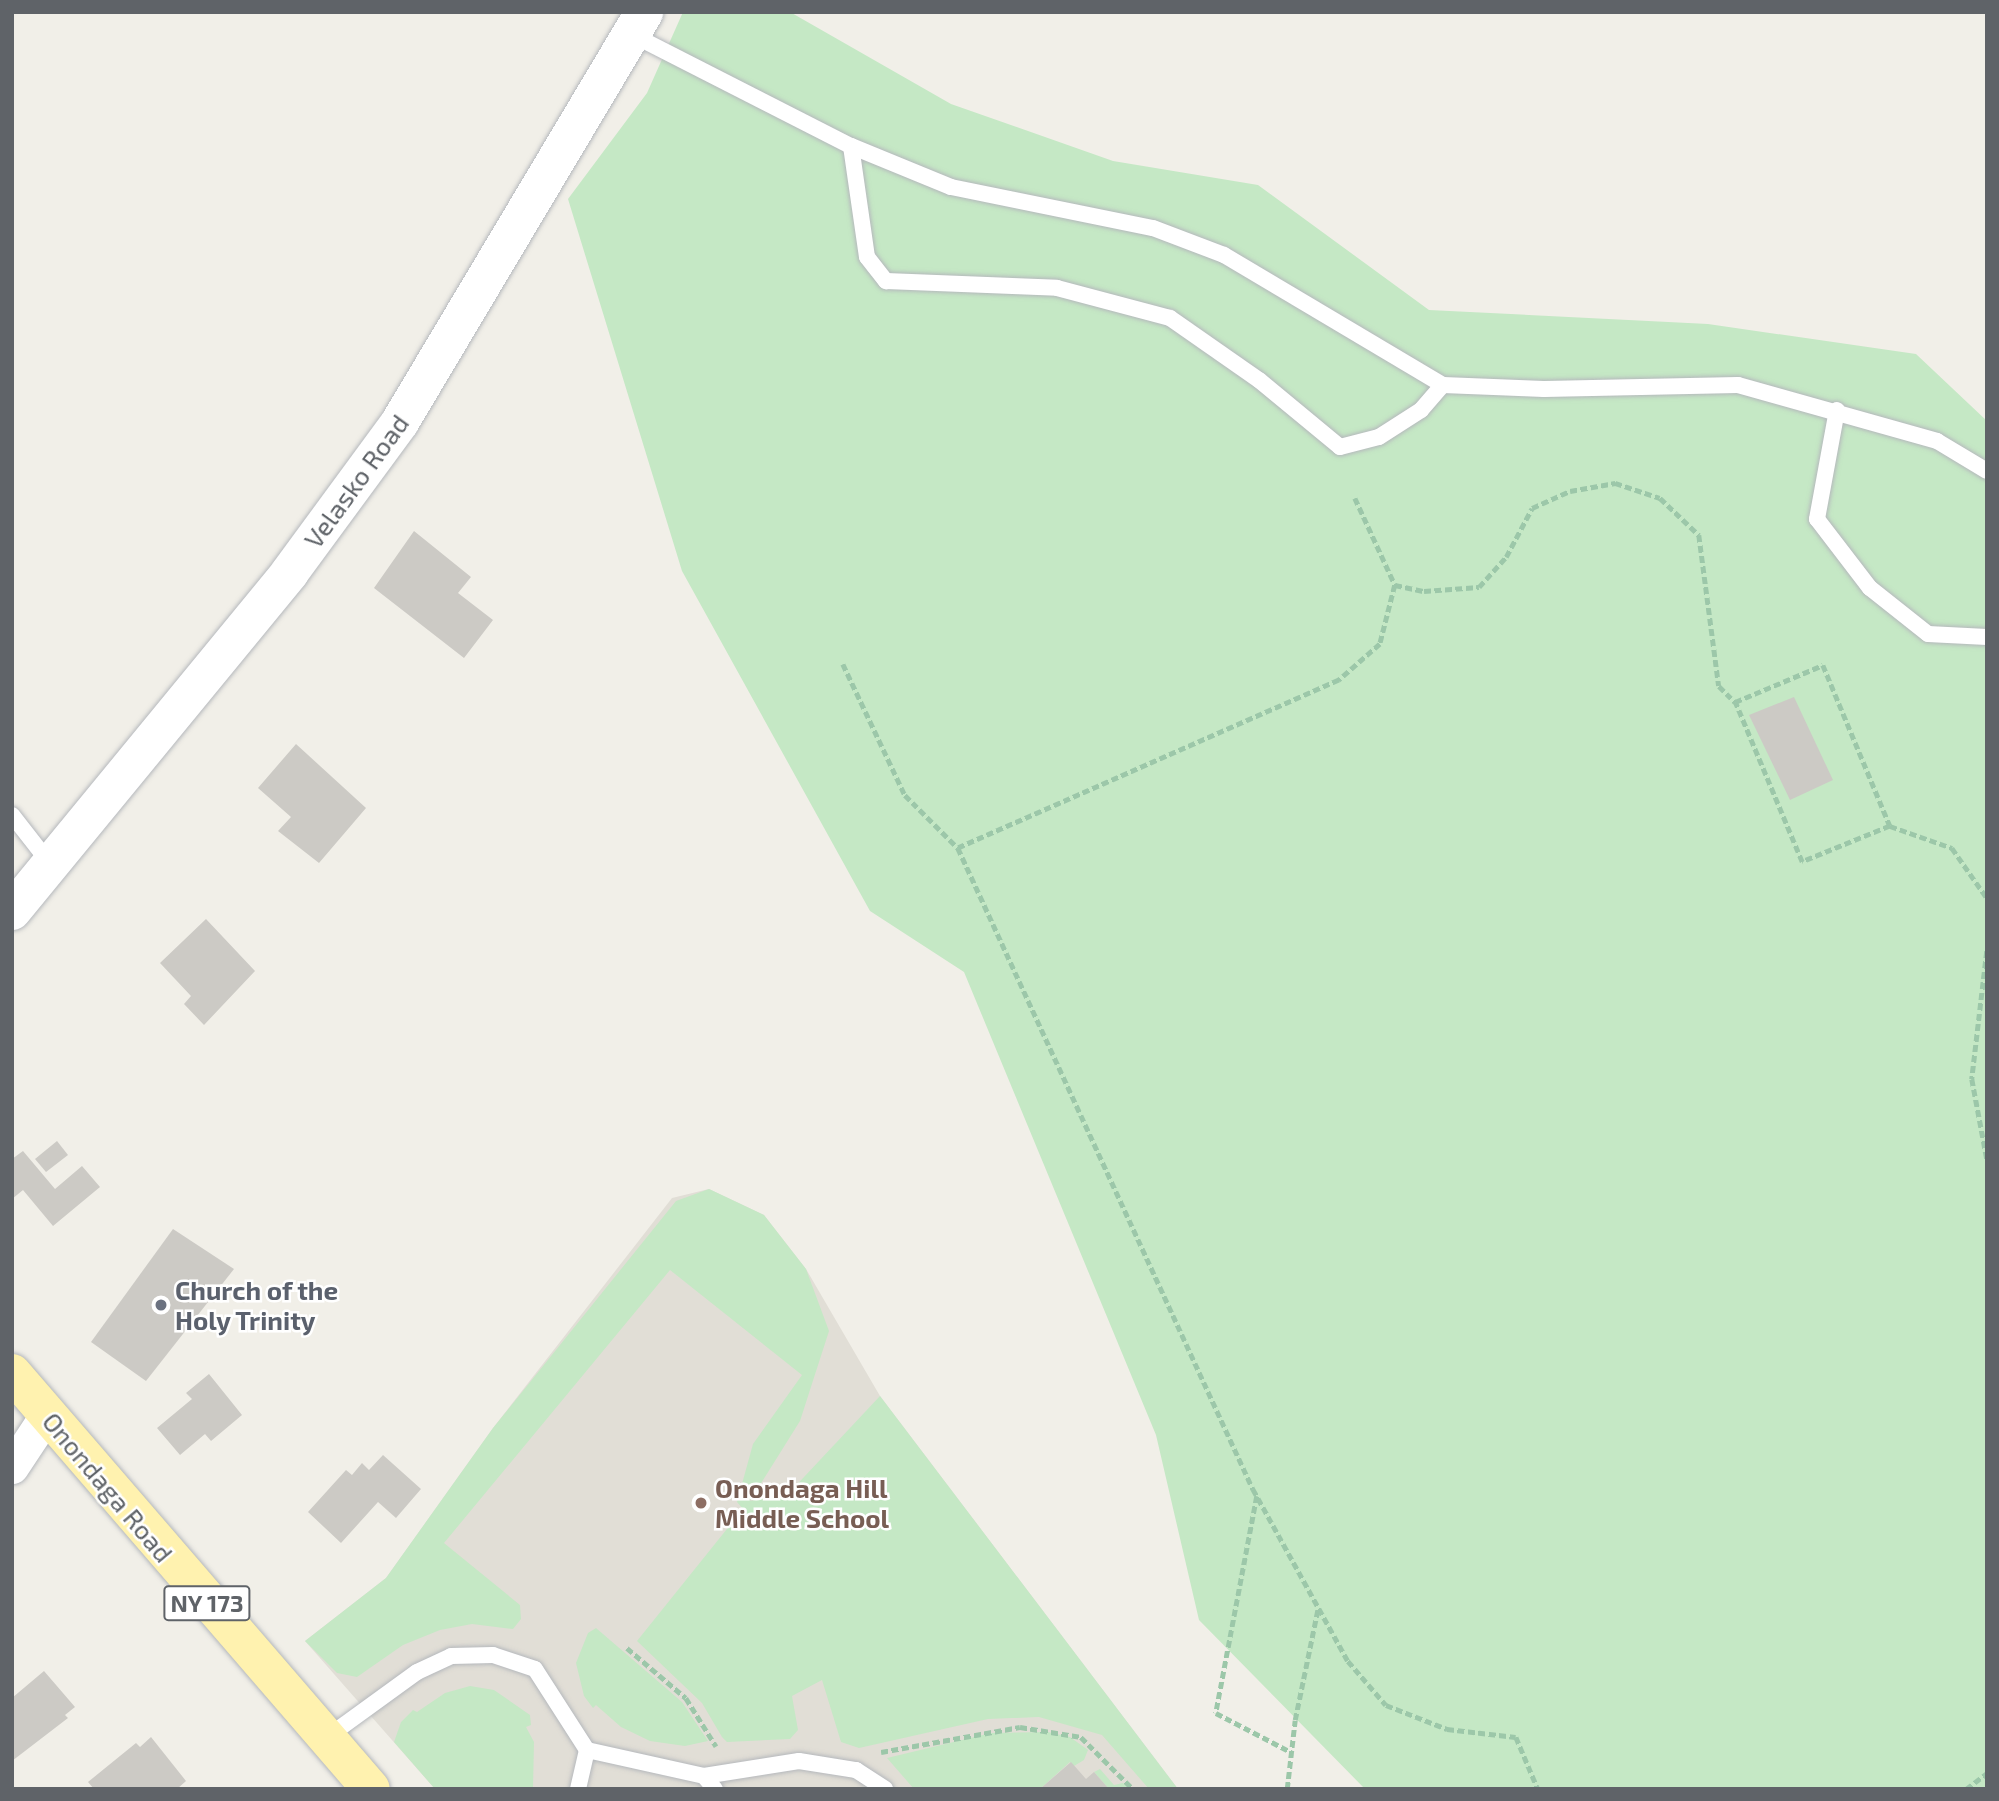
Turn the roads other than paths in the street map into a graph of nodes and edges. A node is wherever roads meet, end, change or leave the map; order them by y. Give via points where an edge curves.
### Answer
1 (637, 23) edge
2 (851, 146) junction
3 (1443, 385) junction
4 (1837, 410) junction
5 (1987, 471) edge
6 (1987, 637) edge
7 (12, 815) edge
8 (51, 865) junction
9 (12, 911) edge
10 (12, 1373) edge
11 (47, 1413) junction
12 (12, 1467) edge
13 (326, 1738) junction
14 (587, 1749) junction
15 (704, 1776) junction
16 (371, 1789) edge
17 (578, 1789) edge
18 (715, 1789) edge
19 (885, 1789) edge

1 - 2 lane
1 - 8 street, Velasko Road via 400,422 290,572
2 - 3 lane via 951,187 1153,228 1224,255
2 - 3 lane via 867,257 886,281 1057,288 1170,318 1259,380 1340,447 1378,437 1421,410
3 - 4 lane via 1544,389 1738,385
4 - 5 lane via 1937,440
4 - 6 lane via 1817,519 1870,587 1928,634
7 - 8 lane
8 - 9 street, Velasko Road
10 - 11 main road, Onondaga Road / NY 173
11 - 12 street
11 - 13 main road, Onondaga Road / NY 173
13 - 14 lane via 417,1672 451,1656 493,1656 535,1669
13 - 16 main road, Onondaga Road / NY 173
14 - 15 lane
14 - 17 lane
15 - 18 lane
15 - 19 lane via 799,1761 856,1770

